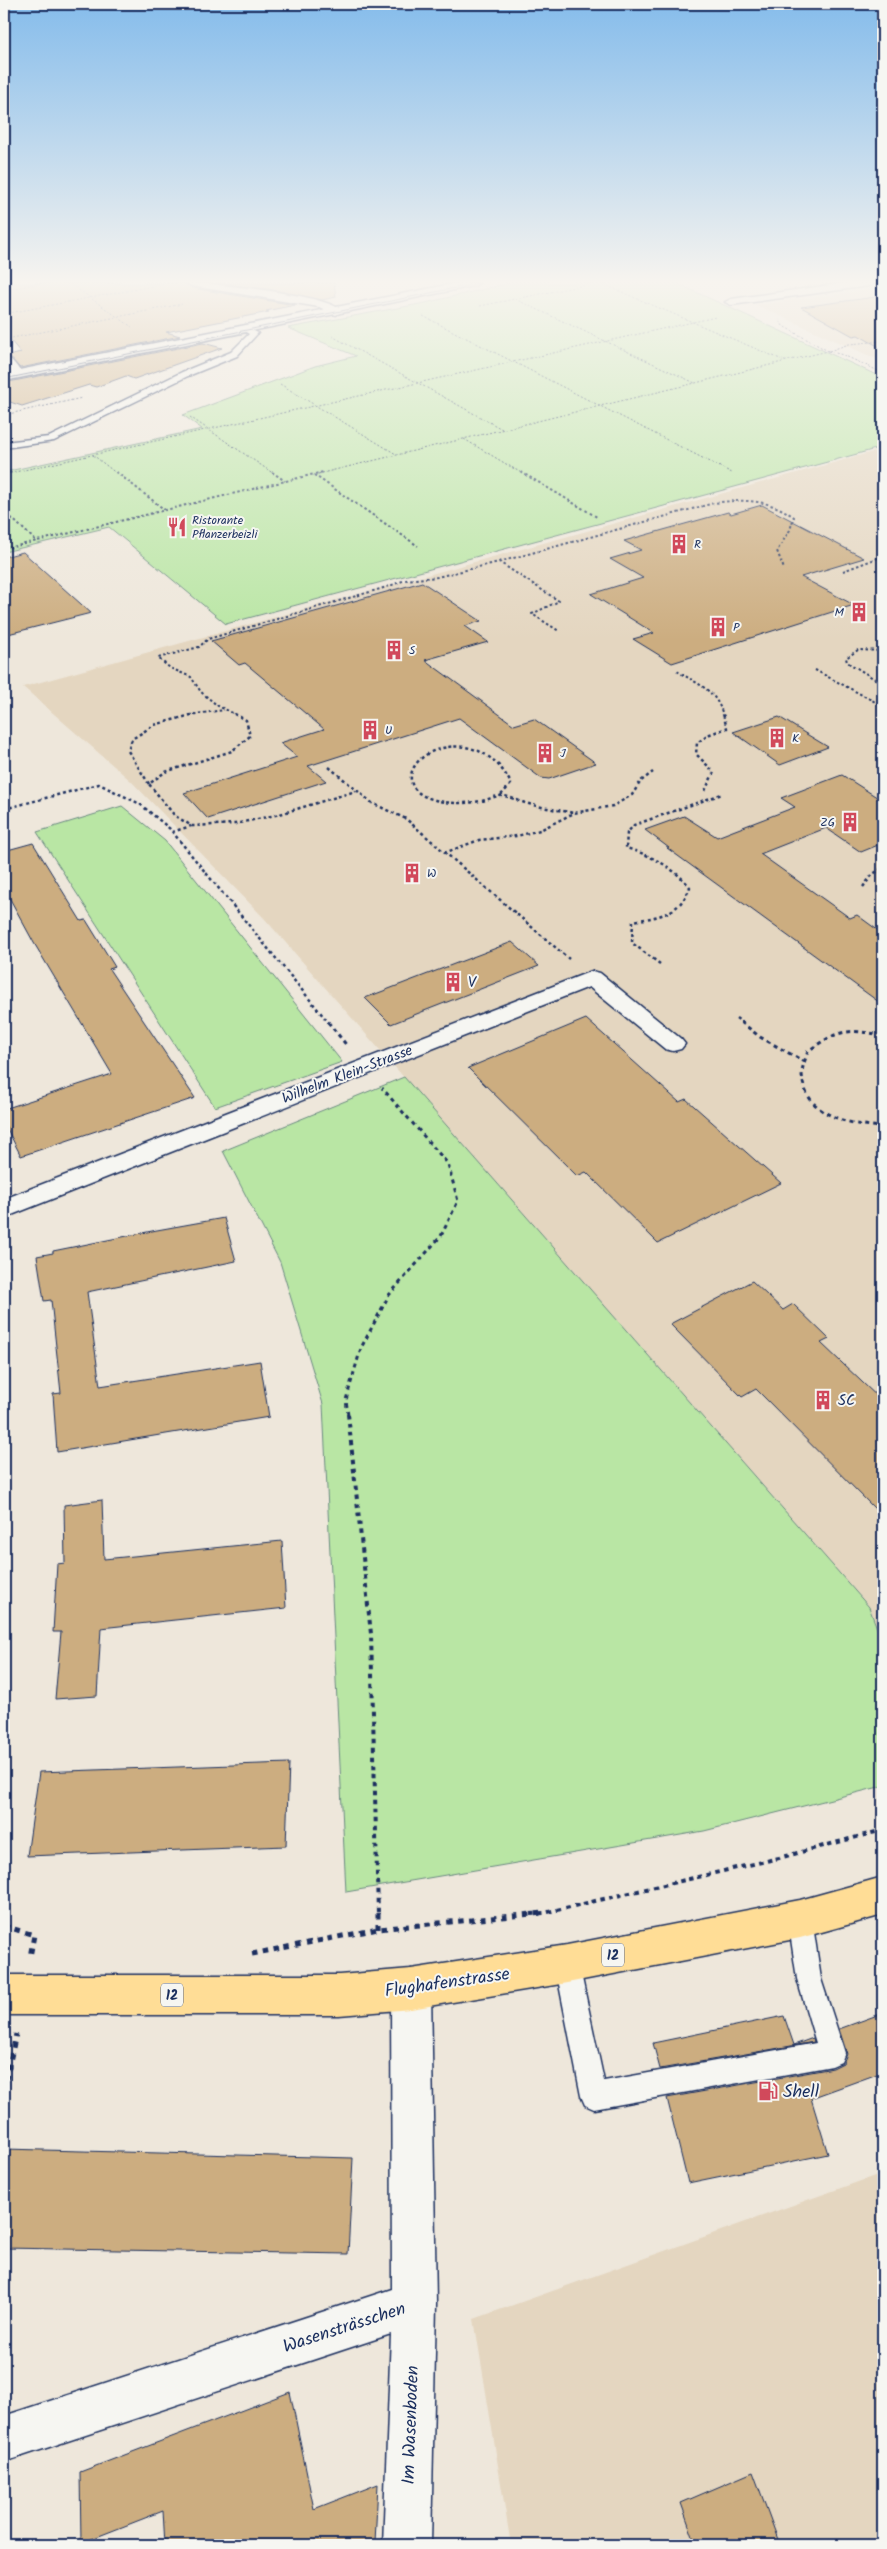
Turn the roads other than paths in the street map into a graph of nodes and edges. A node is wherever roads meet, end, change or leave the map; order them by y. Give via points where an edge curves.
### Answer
1 (127, 402) edge
2 (4, 445) edge
3 (673, 1044) dead end
4 (4, 1209) edge
5 (883, 1896) edge
6 (800, 1919) junction
7 (567, 1964) junction
8 (411, 1989) junction
9 (14, 1995) edge
10 (414, 2304) junction
11 (4, 2439) edge
12 (407, 2545) edge

1 - 2 lane via 51,439
3 - 4 street, Wilhelm Klein-Strasse via 592,978
5 - 6 main road, Flughafenstrasse / 12
6 - 7 main road, Flughafenstrasse / 12
6 - 7 lane via 809,1979 832,2053 594,2096
7 - 8 main road, Flughafenstrasse / 12
8 - 9 main road, Flughafenstrasse / 12 via 340,1995
8 - 10 street, Wasensträsschen
10 - 11 street, Wasensträsschen
10 - 12 street, Im Wasenboden

